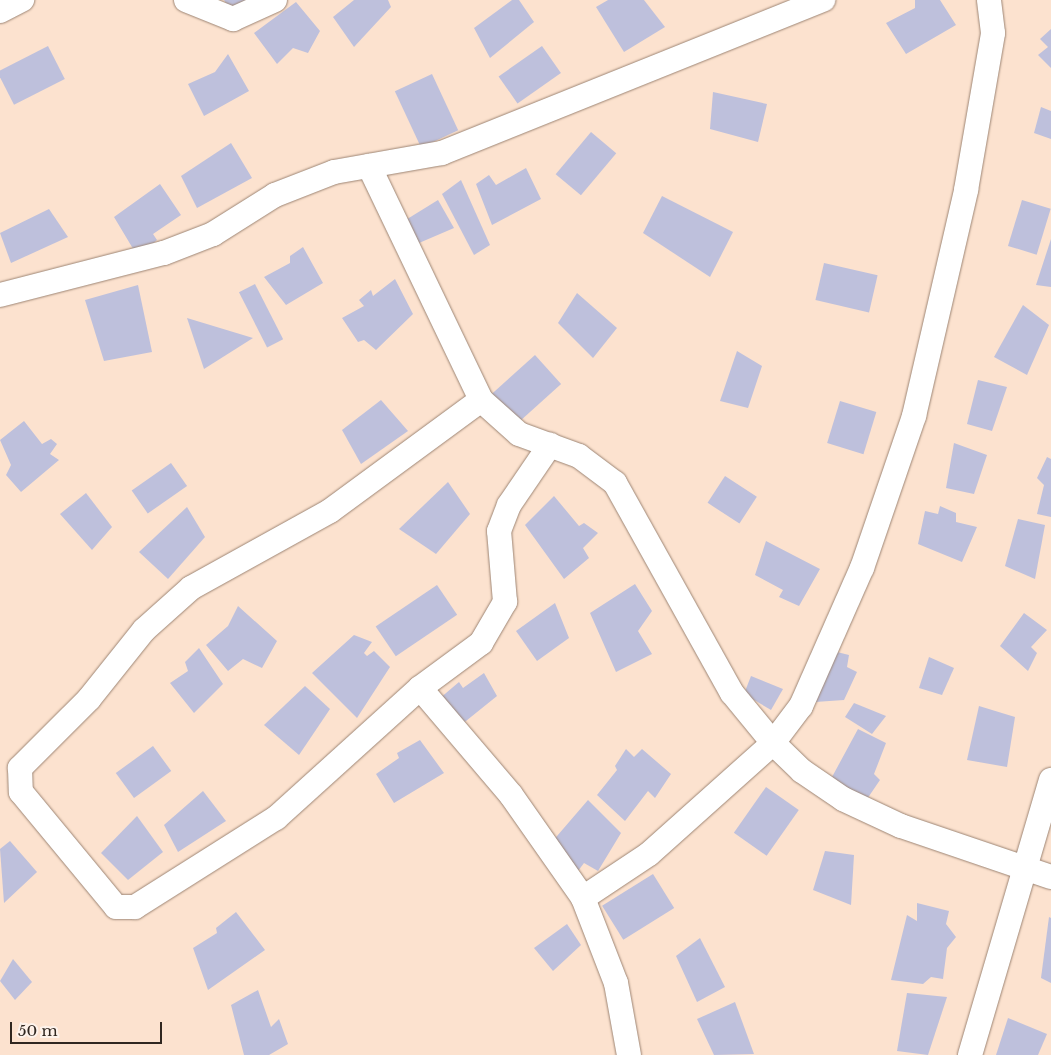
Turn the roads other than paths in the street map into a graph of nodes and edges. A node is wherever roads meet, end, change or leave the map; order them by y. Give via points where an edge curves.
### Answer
1 (22, 0) edge
2 (186, 0) edge
3 (275, 0) edge
4 (823, 0) edge
5 (989, 0) edge
6 (0, 11) edge
7 (370, 166) junction
8 (0, 295) edge
9 (481, 400) junction
10 (550, 445) junction
11 (420, 688) junction
12 (773, 743) junction
13 (1051, 780) edge
14 (1024, 868) junction
15 (1051, 877) edge
16 (583, 898) junction
17 (629, 1055) edge
18 (970, 1055) edge

1 - 6 street
2 - 3 street via 233,19
4 - 7 street via 442,153
5 - 12 street via 993,33 966,190 914,416 862,568 801,706
7 - 8 street via 334,172 275,195 213,234 164,253
7 - 9 street
9 - 10 street via 519,434
9 - 11 street via 330,511 191,588 144,630 89,699 20,768 17,780 21,792 116,907 126,910 210,863 276,818
10 - 11 street via 509,504 499,531 505,602 496,624 481,643
10 - 12 street via 579,456 615,484 732,693
11 - 16 street via 512,795
12 - 14 street via 802,771 843,799 901,826
12 - 16 street via 649,854
13 - 14 street
14 - 15 street
14 - 18 street
16 - 17 street via 616,983

